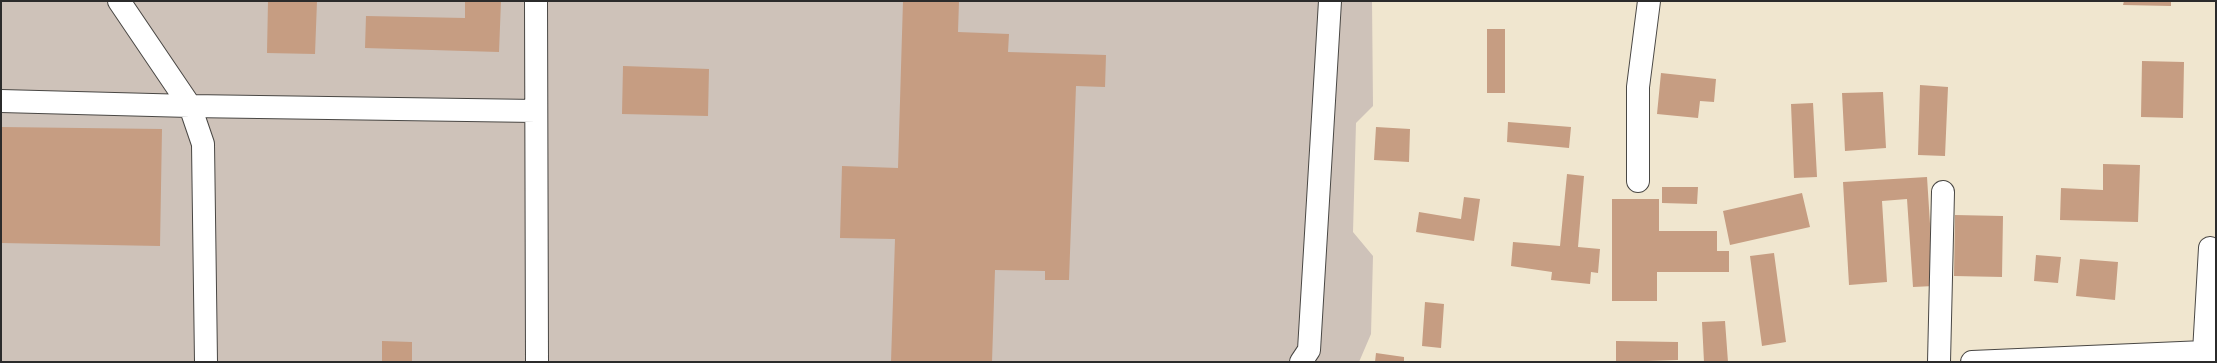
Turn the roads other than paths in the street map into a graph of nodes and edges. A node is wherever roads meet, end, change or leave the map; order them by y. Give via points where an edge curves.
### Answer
1 (119, 1) edge
2 (536, 1) edge
3 (1330, 1) edge
4 (1649, 1) edge
5 (1, 101) edge
6 (190, 106) junction
7 (536, 111) junction
8 (1638, 182) dead end
9 (1943, 192) dead end
10 (2210, 248) dead end
11 (2210, 352) edge
12 (206, 362) edge
13 (537, 362) edge
14 (1301, 362) edge
15 (1939, 362) edge
16 (1972, 362) edge

1 - 6 street
2 - 7 street
3 - 14 street via 1309,350
4 - 8 street via 1638,87
5 - 6 street
6 - 7 street
6 - 12 street via 203,144
7 - 13 street
9 - 15 street
10 - 11 street
11 - 16 street

